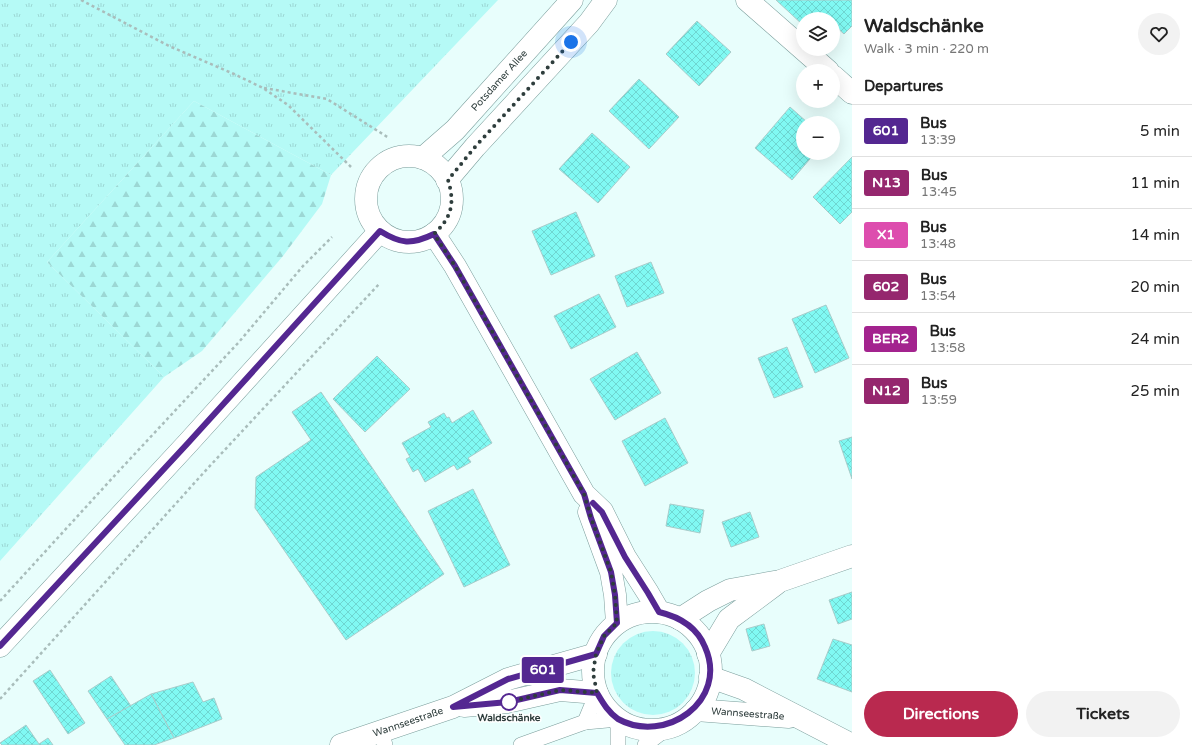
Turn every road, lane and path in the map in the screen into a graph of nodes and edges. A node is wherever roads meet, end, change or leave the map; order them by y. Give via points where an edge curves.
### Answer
1 (81, 0) edge
2 (572, 0) edge
3 (606, 0) edge
4 (747, 0) edge
5 (820, 64) edge
6 (840, 82) edge
7 (263, 88) junction
8 (852, 93) edge
9 (389, 138) dead end
10 (423, 158) junction
11 (351, 167) dead end
12 (448, 180) junction
13 (380, 231) junction
14 (434, 234) junction
15 (332, 237) dead end
16 (380, 283) dead end
17 (584, 494) junction
18 (852, 556) edge
19 (780, 581) junction
20 (0, 601) edge
21 (659, 612) junction
22 (680, 619) junction
23 (617, 623) junction
24 (0, 646) edge
25 (596, 654) junction
26 (708, 654) junction
27 (710, 677) junction
28 (597, 693) junction
29 (0, 699) edge
30 (453, 707) junction
31 (696, 710) junction
32 (800, 718) junction
33 (618, 719) junction
34 (585, 722) junction
35 (667, 728) junction
36 (383, 738) edge
37 (341, 745) edge
38 (521, 745) edge
39 (618, 745) edge
40 (645, 745) edge
41 (852, 745) edge

1 - 7 path via 169,46
2 - 10 street, Potsdamer Allee via 455,130
3 - 12 street
4 - 5 street
6 - 8 street
7 - 9 path via 327,99
7 - 11 path via 288,105
10 - 12 street via 441,171
10 - 13 street via 394,158 381,166 372,177 366,191 366,205 370,220
12 - 14 street via 452,204 442,226
13 - 14 street via 392,239 406,242 421,241
13 - 24 street
14 - 17 street via 455,266
15 - 20 path via 303,266 239,342
16 - 29 path via 216,459
17 - 21 street via 602,512 625,557
17 - 23 street via 611,572
18 - 19 street
19 - 22 street via 730,590
19 - 26 street via 729,619
21 - 22 street
21 - 23 street via 644,612
22 - 26 street via 702,640
23 - 25 street via 604,636
25 - 28 street via 593,673
25 - 30 street, Wannseestraße via 508,679
26 - 27 street via 711,665
27 - 31 street via 706,694
27 - 32 street, Wannseestraße via 744,689
28 - 30 street, Wannseestraße via 560,690 508,702
28 - 33 street via 606,708
28 - 34 lane
30 - 36 street, Wannseestraße
31 - 32 street, Wannseestraße
31 - 35 street via 683,721
32 - 41 street, Wannseestraße
33 - 34 lane
33 - 35 street via 634,727 650,730
33 - 39 lane
34 - 38 lane
35 - 40 lane
36 - 37 street, Wannseestraße

